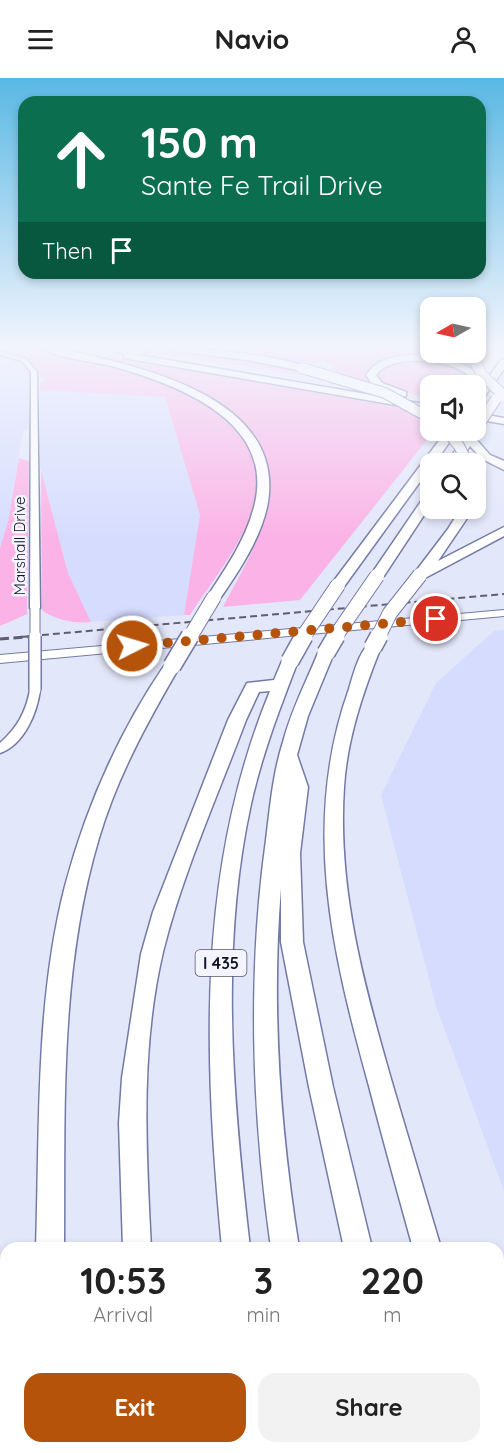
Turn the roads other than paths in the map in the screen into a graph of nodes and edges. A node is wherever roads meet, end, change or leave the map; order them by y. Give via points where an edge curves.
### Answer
1 (35, 412) edge
2 (224, 412) edge
3 (486, 418) edge
4 (504, 421) edge
5 (445, 441) edge
6 (478, 441) edge
7 (504, 466) edge
8 (420, 511) edge
9 (461, 519) edge
10 (504, 531) edge
11 (420, 575) junction
12 (504, 613) edge
13 (0, 659) edge
14 (279, 685) junction
15 (0, 749) edge
16 (288, 754) junction
17 (50, 1242) edge
18 (137, 1242) edge
19 (235, 1242) edge
20 (284, 1242) edge
21 (357, 1242) edge
22 (425, 1242) edge

1 - 15 street, Marshall Drive, bridge via 35,690 23,726
2 - 17 highway, bridge via 252,442 262,469 262,501 244,546 134,729 88,840 71,912 56,1036
3 - 4 highway
5 - 14 highway, I 435, bridge via 312,622
6 - 7 highway via 486,457
8 - 16 highway, I 435, bridge via 326,653
9 - 11 highway
10 - 11 highway
11 - 22 highway, bridge via 390,613 351,705 339,759 334,820 348,956
12 - 13 main road
14 - 18 highway via 253,687 237,720 164,912 152,954 134,1078
14 - 19 highway, I 435 via 252,758 225,892 221,1071
16 - 20 highway, I 435 via 270,871 264,984 270,1126
16 - 21 highway via 299,787 290,853 292,942

